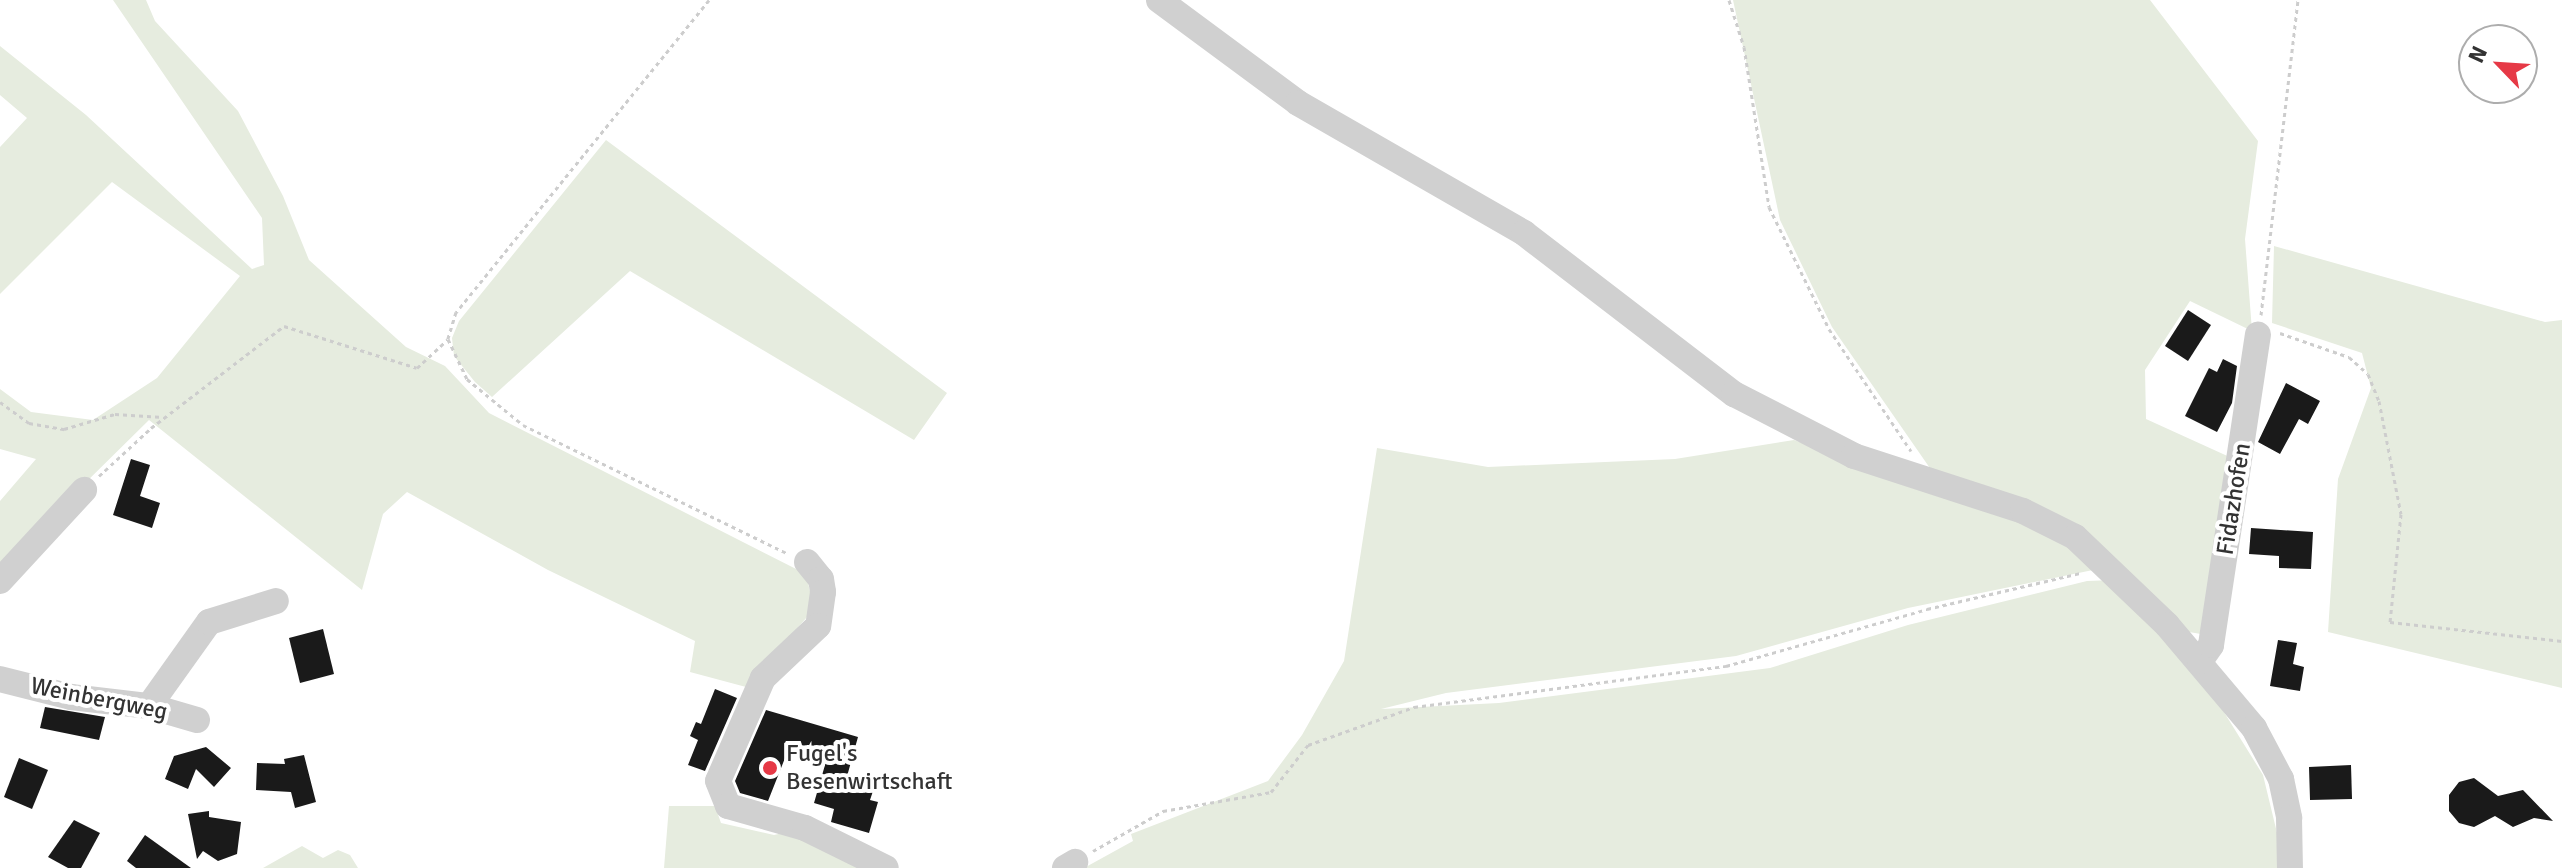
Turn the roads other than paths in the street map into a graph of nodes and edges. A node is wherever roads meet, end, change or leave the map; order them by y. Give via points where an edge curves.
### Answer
1 (1159, 0) edge
2 (2259, 330) road end
3 (84, 490) road end
4 (807, 562) road end
5 (0, 581) edge
6 (276, 601) dead end
7 (2200, 661) junction
8 (0, 679) edge
9 (149, 706) junction
10 (197, 720) dead end
11 (886, 868) edge
12 (2290, 868) edge

1 - 7 street via 1298,103 1524,233 1734,394 1854,456 2023,511 2075,537
2 - 7 street, Fidazhofen via 2211,645
3 - 5 street
4 - 11 street via 823,592 818,626 763,678 718,781 728,806 805,828
6 - 9 street via 209,622
7 - 12 street via 2254,728 2281,779 2289,818
8 - 9 street, Weinbergweg via 71,697
9 - 10 street, Weinbergweg

